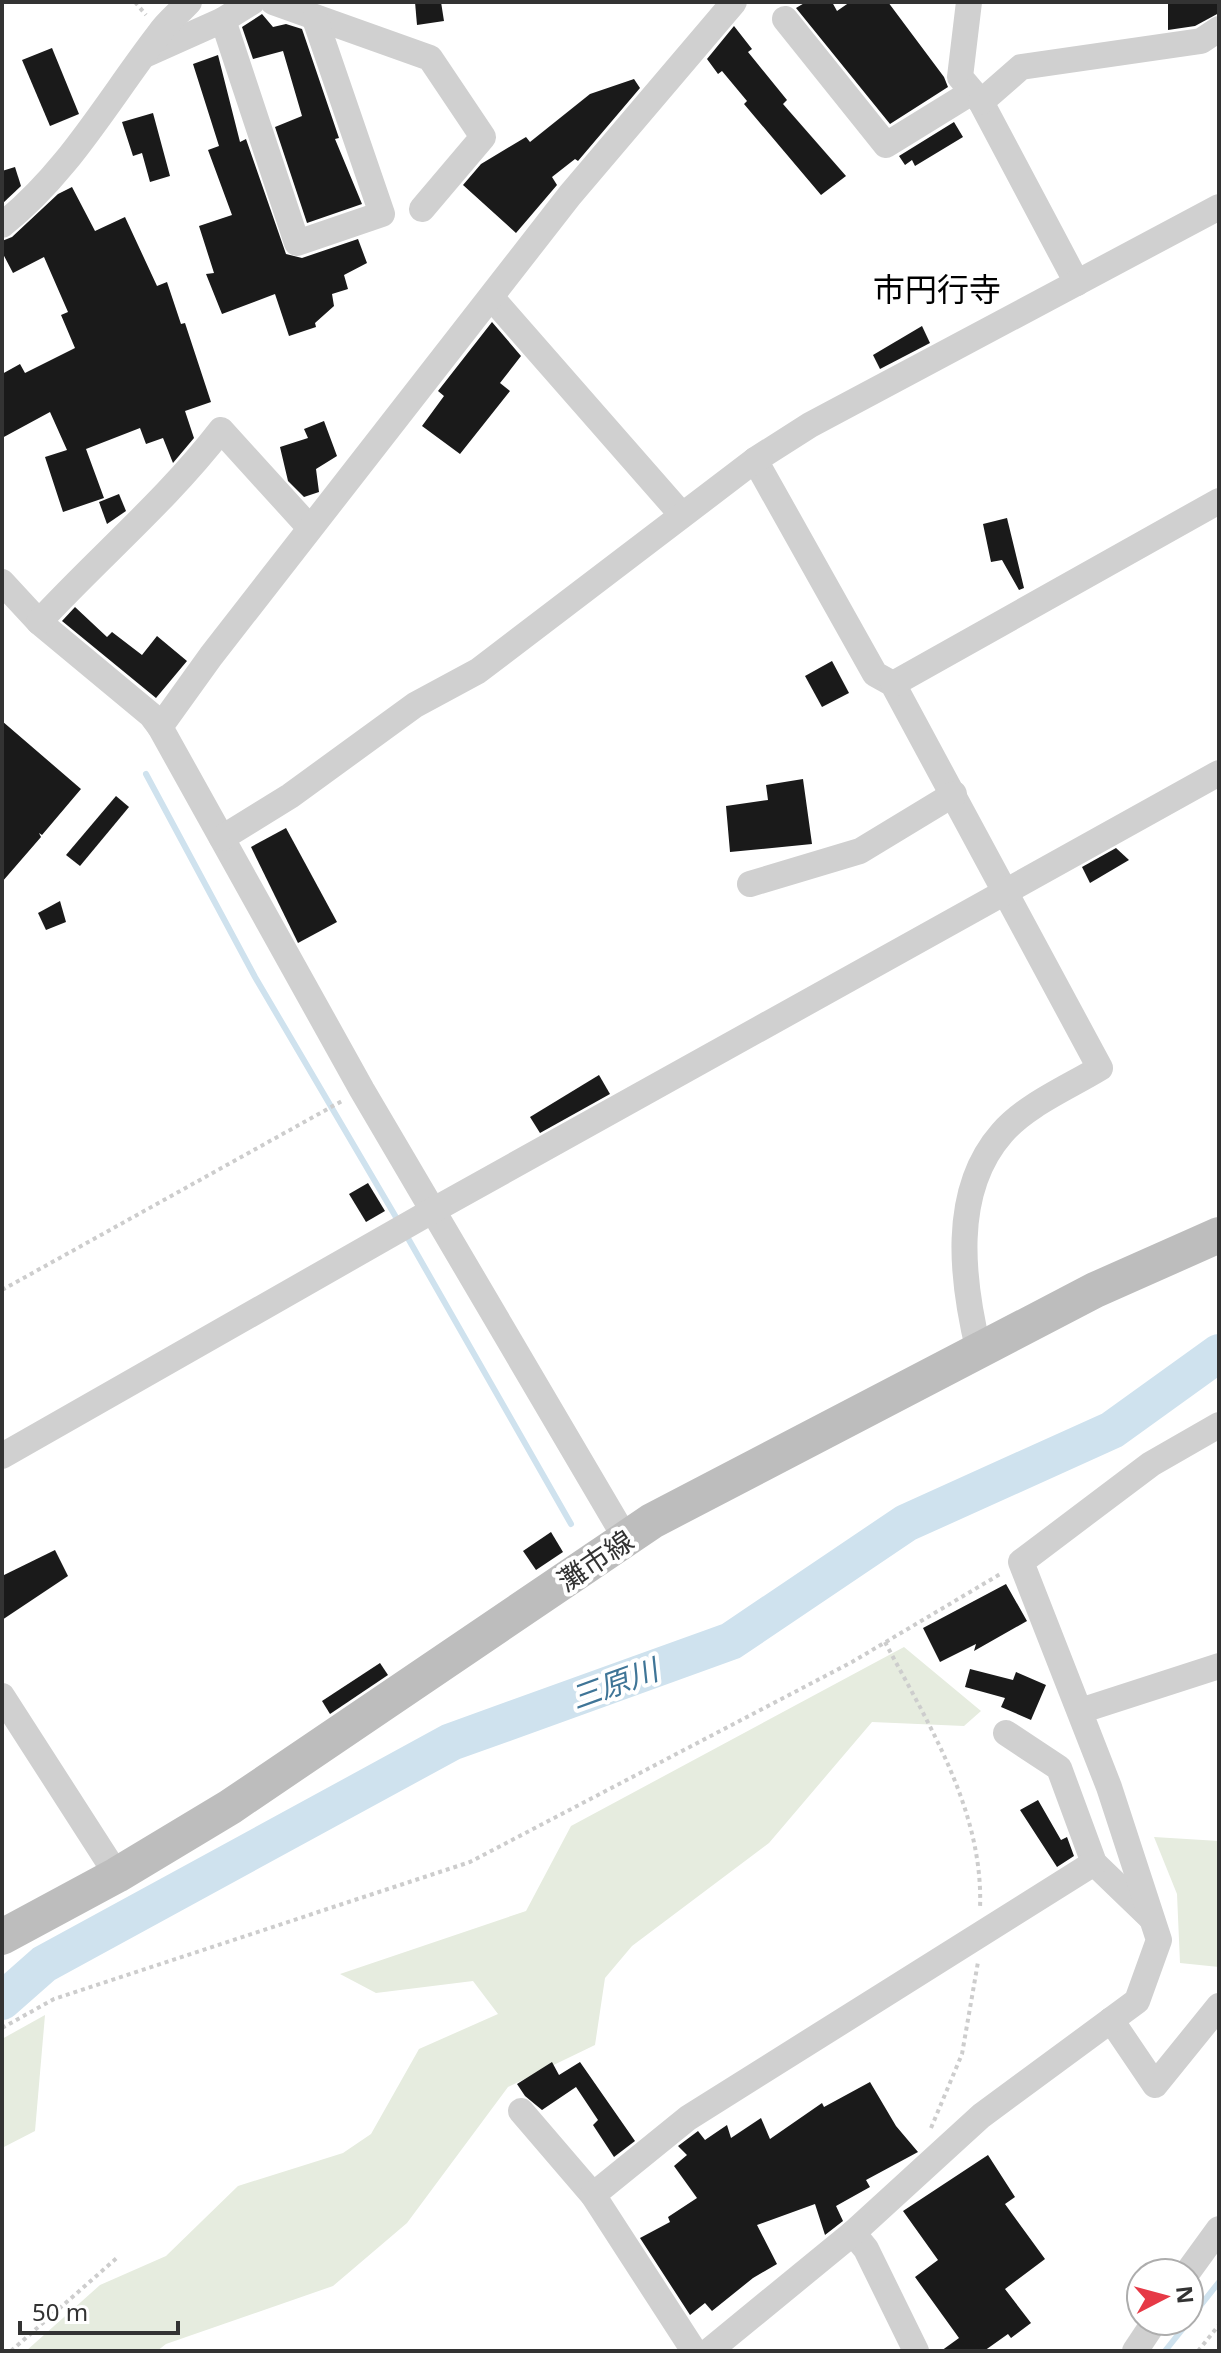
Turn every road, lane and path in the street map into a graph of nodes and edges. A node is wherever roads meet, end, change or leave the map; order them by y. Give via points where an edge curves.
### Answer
1 (189, 2) edge
2 (252, 2) edge
3 (273, 2) edge
4 (734, 2) edge
5 (969, 2) edge
6 (315, 19) junction
7 (785, 19) dead end
8 (223, 20) junction
9 (1219, 29) edge
10 (147, 54) junction
11 (976, 97) junction
12 (1219, 207) edge
13 (422, 209) dead end
14 (2, 225) edge
15 (1077, 283) junction
16 (491, 297) junction
17 (755, 460) junction
18 (1219, 501) edge
19 (682, 515) junction
20 (310, 528) junction
21 (2, 582) edge
22 (39, 622) junction
23 (893, 684) junction
24 (160, 727) junction
25 (1219, 773) edge
26 (954, 794) junction
27 (222, 838) junction
28 (750, 884) dead end
29 (1004, 892) junction
30 (362, 1090) junction
31 (432, 1211) junction
32 (1219, 1235) edge
33 (2, 1290) edge
34 (979, 1352) junction
35 (1219, 1425) edge
36 (2, 1456) edge
37 (626, 1539) junction
38 (1021, 1562) junction
39 (1219, 1666) edge
40 (2, 1696) edge
41 (1080, 1711) junction
42 (1006, 1733) dead end
43 (1094, 1863) junction
44 (117, 1875) junction
45 (1152, 1919) junction
46 (2, 1937) edge
47 (1219, 2006) edge
48 (1111, 2020) junction
49 (2, 2028) edge
50 (521, 2111) dead end
51 (593, 2195) junction
52 (1219, 2229) edge
53 (853, 2233) junction
54 (119, 2256) dead end
55 (1199, 2257) edge
56 (1219, 2325) edge
57 (11, 2351) edge
58 (694, 2351) edge
59 (709, 2351) edge
60 (916, 2351) edge
61 (1198, 2351) edge

1 - 10 street
2 - 8 street
3 - 6 street
4 - 16 street
5 - 11 street via 960,77
6 - 8 street via 382,214 297,243
6 - 13 street via 430,58 483,137
7 - 11 street via 886,145
8 - 10 street
9 - 11 street via 1201,41 1021,67
10 - 14 street via 59,173
11 - 15 street
12 - 15 street
15 - 17 street via 810,425
16 - 19 street
16 - 20 street
17 - 19 street
17 - 23 street via 875,674
18 - 23 street
19 - 27 street via 478,671 415,705 290,796
20 - 22 street via 221,430 185,476
20 - 24 street
21 - 22 street
22 - 24 street
23 - 26 street
24 - 27 street
25 - 29 street
26 - 28 street via 860,851
26 - 29 street
27 - 30 street
29 - 31 street
29 - 34 street via 1100,1068 1002,1133 973,1179 963,1250
30 - 31 street
30 - 33 path
31 - 36 street
31 - 37 street
32 - 34 main road, 灘市線 via 1095,1290
34 - 37 main road, 灘市線
35 - 38 street via 1151,1464
37 - 44 main road, 灘市線 via 230,1807
38 - 41 street
38 - 49 path via 852,1662 470,1862 54,1999
39 - 41 street
40 - 44 street
41 - 45 street
42 - 43 street via 1059,1768
43 - 45 street
43 - 51 street via 688,2118
44 - 46 main road, 灘市線
45 - 48 street via 1159,1940 1137,2001
47 - 48 street via 1155,2085
48 - 53 street via 981,2116
50 - 51 street
51 - 58 street
52 - 55 street
53 - 59 street
53 - 60 street
54 - 57 path
56 - 61 path

